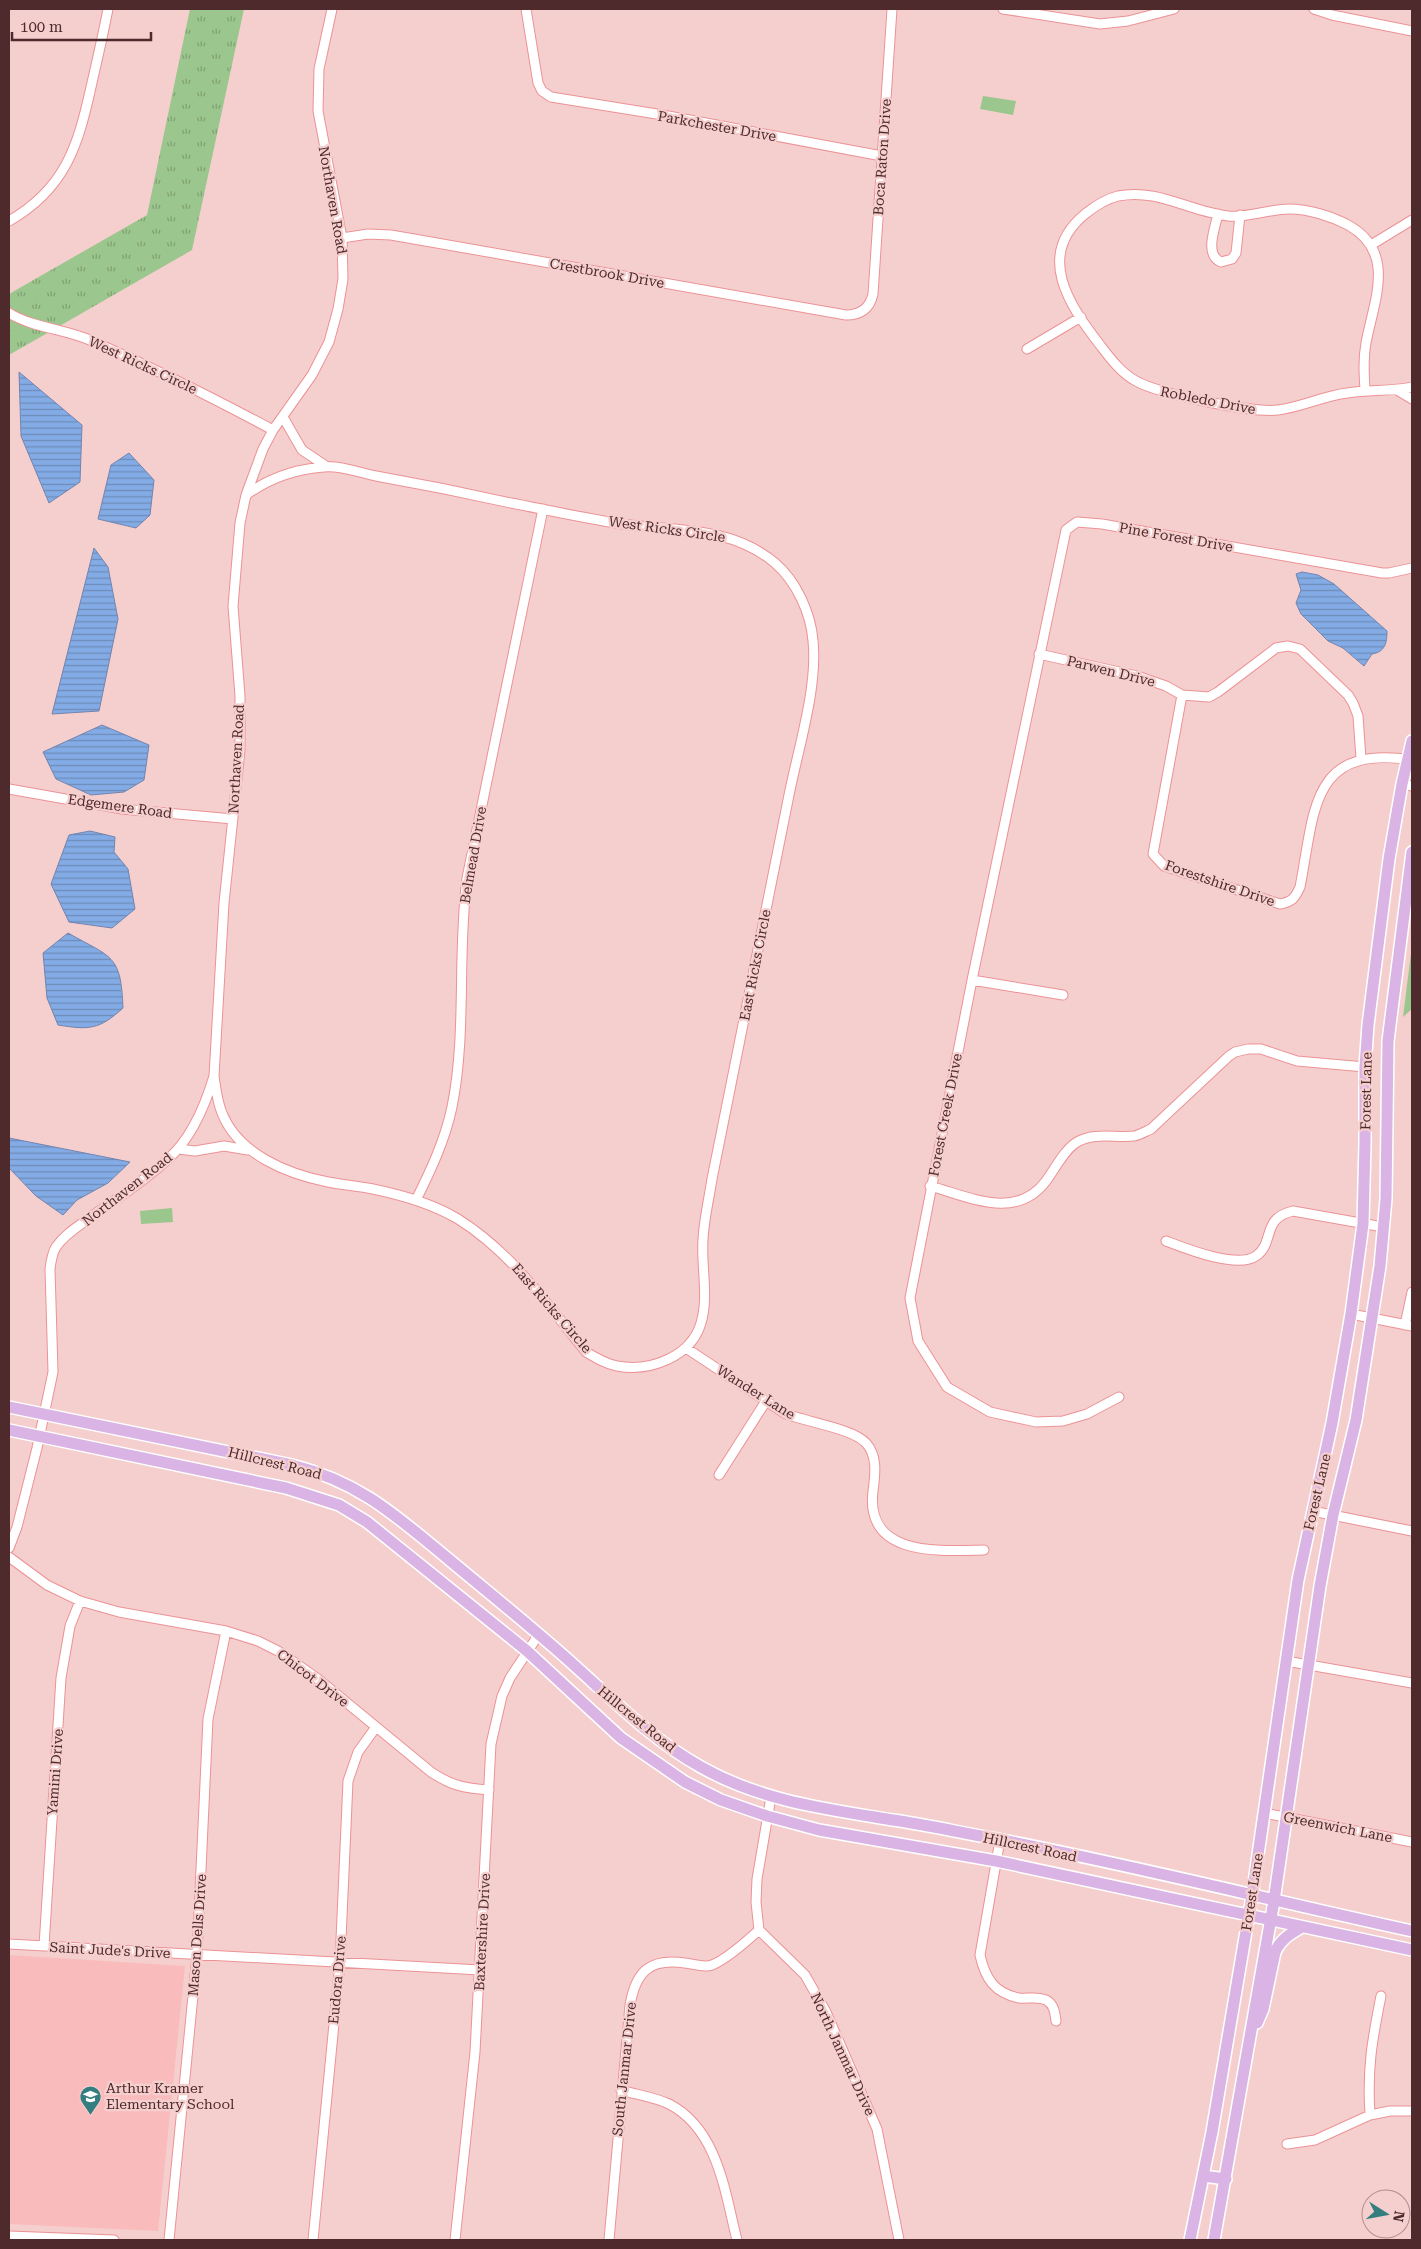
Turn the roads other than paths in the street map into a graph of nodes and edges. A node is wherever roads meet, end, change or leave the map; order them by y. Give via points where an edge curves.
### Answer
1 (108, 9) edge
2 (332, 9) edge
3 (526, 9) edge
4 (892, 9) edge
5 (1003, 9) edge
6 (1061, 9) edge
7 (1174, 9) edge
8 (1314, 9) edge
9 (1059, 19) junction
10 (1412, 31) edge
11 (882, 156) junction
12 (1218, 214) junction
13 (1240, 215) junction
14 (1412, 220) edge
15 (9, 221) edge
16 (342, 238) junction
17 (1370, 245) junction
18 (869, 304) joint
19 (9, 313) edge
20 (1081, 317) junction
21 (1027, 349) dead end
22 (1412, 387) edge
23 (1365, 390) junction
24 (1397, 390) junction
25 (1412, 399) edge
26 (283, 417) junction
27 (273, 430) junction
28 (326, 466) junction
29 (246, 495) junction
30 (543, 509) junction
31 (1412, 568) edge
32 (1039, 654) junction
33 (1182, 695) junction
34 (1412, 741) edge
35 (1360, 759) junction
36 (1410, 760) edge
37 (1407, 785) edge
38 (9, 788) edge
39 (233, 819) junction
40 (1412, 852) edge
41 (768, 899) joint
42 (972, 980) junction
43 (1063, 995) dead end
44 (1367, 1040) junction
45 (1388, 1041) junction
46 (1365, 1067) junction
47 (214, 1076) junction
48 (178, 1149) junction
49 (249, 1150) junction
50 (930, 1186) junction
51 (416, 1200) junction
52 (1363, 1224) junction
53 (1384, 1227) junction
54 (1166, 1241) dead end
55 (1412, 1292) edge
56 (1351, 1314) junction
57 (1372, 1318) junction
58 (1409, 1325) edge
59 (686, 1348) junction
60 (1119, 1397) dead end
61 (766, 1401) junction
62 (9, 1407) edge
63 (46, 1413) junction
64 (9, 1430) edge
65 (40, 1436) junction
66 (719, 1475) dead end
67 (1312, 1511) junction
68 (1333, 1515) junction
69 (1412, 1532) edge
70 (9, 1548) edge
71 (984, 1550) dead end
72 (9, 1557) edge
73 (80, 1601) junction
74 (226, 1631) junction
75 (539, 1634) junction
76 (527, 1651) junction
77 (1286, 1661) junction
78 (1308, 1665) junction
79 (1412, 1683) edge
80 (376, 1727) junction
81 (489, 1790) junction
82 (771, 1797) junction
83 (1264, 1813) junction
84 (767, 1816) junction
85 (1286, 1816) junction
86 (1000, 1840) junction
87 (1412, 1842) edge
88 (996, 1862) junction
89 (1252, 1896) junction
90 (1274, 1901) junction
91 (1248, 1917) junction
92 (1271, 1921) junction
93 (1302, 1927) junction
94 (759, 1930) junction
95 (1412, 1931) edge
96 (9, 1944) edge
97 (44, 1946) junction
98 (1412, 1950) edge
99 (197, 1955) junction
100 (340, 1962) junction
101 (480, 1970) junction
102 (1381, 1996) dead end
103 (1056, 2021) dead end
104 (1250, 2035) junction
105 (621, 2090) junction
106 (1412, 2111) edge
107 (1370, 2115) junction
108 (1288, 2144) dead end
109 (1203, 2176) junction
110 (1226, 2180) junction
111 (9, 2236) edge
112 (24, 2238) edge
113 (114, 2240) edge
114 (169, 2240) edge
115 (314, 2240) edge
116 (455, 2240) edge
117 (608, 2240) edge
118 (737, 2240) edge
119 (899, 2240) edge
120 (1190, 2240) edge
121 (1214, 2240) edge

1 - 15 street via 82,129 67,166 33,206
2 - 16 street, Northaven Road via 319,70 318,111
3 - 11 street, Parkchester Drive via 538,83 550,97
4 - 11 street, Boca Raton Drive
5 - 9 street
6 - 9 street
7 - 9 street via 1128,21 1100,24
8 - 10 street
11 - 18 street, Boca Raton Drive via 873,294
12 - 13 street, Robledo Drive
12 - 13 street via 1212,250 1214,258 1221,262 1232,259 1236,252
12 - 20 street, Robledo Drive via 1171,200 1129,194 1106,199 1085,214 1068,230 1060,254 1060,275 1065,293
13 - 17 street, Robledo Drive via 1289,209 1315,213 1356,229
14 - 17 street
16 - 18 street, Crestbrook Drive via 391,235 846,315 860,313
16 - 26 street, Northaven Road via 343,280 334,327 312,375
17 - 23 street, Robledo Drive via 1376,257 1379,277 1364,354
19 - 27 street, West Ricks Circle via 98,344 178,379
20 - 21 street
20 - 23 street, Robledo Drive via 1124,372 1158,391 1280,410
22 - 24 street, Robledo Drive
23 - 24 street, Robledo Drive
24 - 25 street
26 - 27 street, Northaven Road
26 - 28 street, West Ricks Circle via 302,450
27 - 29 street, Northaven Road
28 - 29 street, West Ricks Circle via 278,477
28 - 30 street, West Ricks Circle
29 - 39 street, Northaven Road via 237,549 233,606 240,720
30 - 41 street, West Ricks Circle via 624,524 708,532 732,538 775,564 793,584 810,622 814,668
30 - 51 street, Belmead Drive via 467,878 460,1032 452,1108 435,1160
31 - 32 street, Pine Forest Drive via 1382,573 1077,522 1070,525 1064,536
32 - 33 street, Parwen Drive via 1137,676
32 - 42 street, Forest Creek Drive
33 - 35 street, Parwen Drive via 1210,697 1271,650 1282,646 1294,647 1304,652 1348,695 1358,716
33 - 35 street, Forestshire Drive via 1153,846 1153,854 1164,866 1280,904 1290,903 1300,887 1316,802 1324,785 1343,766
34 - 36 main road, Forest Lane
35 - 36 street, Forestshire Drive
36 - 37 main road, Forest Lane
37 - 44 main road, Forest Lane via 1389,859
38 - 39 street, Edgemere Road via 122,809
39 - 47 street, Northaven Road
40 - 45 main road, Forest Lane
41 - 59 street, East Ricks Circle via 702,1238 703,1314 700,1326
42 - 43 street
42 - 50 street, Forest Creek Drive
44 - 45 main road
44 - 46 main road, Forest Lane
45 - 53 main road, Forest Lane
46 - 50 street via 1297,1061 1261,1049 1248,1049 1229,1056 1151,1129 1136,1136 1098,1136 1076,1143 1044,1184 1014,1204 998,1204
46 - 52 main road, Forest Lane
47 - 48 street, Northaven Road via 207,1099
47 - 49 street, East Ricks Circle via 222,1114
48 - 49 street, East Ricks Circle via 195,1151 224,1146
48 - 63 street, Northaven Road via 157,1169 56,1246 50,1269 54,1357
49 - 51 street, East Ricks Circle via 308,1177
50 - 60 street, Forest Creek Drive via 910,1298 918,1342 947,1387 990,1412 1036,1422 1063,1421 1087,1414
51 - 59 street, East Ricks Circle via 456,1218 483,1236 511,1261 586,1352 600,1360 617,1366 640,1367 656,1364
52 - 53 street
52 - 54 street via 1293,1211 1283,1213 1276,1219 1260,1252 1248,1260 1236,1261
52 - 56 main road, Forest Lane
53 - 57 main road, Forest Lane
55 - 58 street
56 - 57 street
56 - 67 main road, Forest Lane via 1332,1423
57 - 58 street
57 - 68 main road, Forest Lane via 1356,1420
59 - 61 street, Wander Lane
61 - 66 street
61 - 71 street, Wander Lane via 799,1420 847,1432 865,1442 874,1459 873,1518 888,1537 937,1551
62 - 63 main road, Hillcrest Road
63 - 65 street, Northaven Road
63 - 75 main road, Hillcrest Road via 283,1463 333,1477 384,1506
64 - 65 main road, Hillcrest Road
65 - 70 street, Northaven Road
65 - 76 main road, Hillcrest Road via 286,1488 340,1505 367,1522
67 - 68 street
67 - 77 main road, Forest Lane
68 - 69 street
68 - 78 main road, Forest Lane
72 - 73 street, Chicot Drive via 47,1585
73 - 74 street, Chicot Drive via 119,1612
73 - 97 street, Yamini Drive via 70,1626 61,1678
74 - 80 street, Chicot Drive via 278,1651
74 - 99 street, Mason Dells Drive via 208,1719
75 - 76 street, Baxtershire Drive
75 - 82 main road, Hillcrest Road via 662,1742 701,1767
76 - 81 street, Baxtershire Drive via 502,1696 492,1744
76 - 84 main road, Hillcrest Road via 621,1738 645,1756 720,1800
77 - 78 street
77 - 83 main road, Forest Lane
78 - 79 street
78 - 85 main road, Forest Lane
80 - 81 street, Chicot Drive via 448,1783
80 - 100 street, Eudora Drive via 358,1752 348,1781
81 - 101 street, Baxtershire Drive
82 - 84 street
82 - 86 main road, Hillcrest Road via 822,1810
83 - 85 street, Greenwich Lane
83 - 89 main road, Forest Lane
84 - 88 main road, Hillcrest Road via 820,1830
84 - 94 street via 757,1879
85 - 87 street, Greenwich Lane
85 - 90 main road, Forest Lane
86 - 88 street
86 - 89 main road, Hillcrest Road
88 - 91 main road, Hillcrest Road
88 - 103 street via 980,1955 983,1971 997,1990 1019,1998 1046,2000 1054,2008
89 - 90 main road, Hillcrest Road
89 - 91 main road, Forest Lane
90 - 92 main road, Forest Lane
90 - 95 main road, Hillcrest Road
91 - 92 main road, Hillcrest Road
91 - 109 main road, Forest Lane
92 - 93 main road, Hillcrest Road
92 - 104 main road, Forest Lane
93 - 98 main road, Hillcrest Road
93 - 104 main road via 1284,1938 1275,1952 1263,2009
94 - 105 street, South Janmar Drive via 712,1965 667,1962 654,1964 643,1971 632,1990
94 - 119 street, North Janmar Drive via 805,1975 826,2012 877,2129
96 - 97 street, Saint Jude's Drive
97 - 99 street, Saint Jude's Drive
99 - 100 street, Saint Jude's Drive
99 - 114 street, Mason Dells Drive
100 - 101 street, Saint Jude's Drive
100 - 115 street, Eudora Drive
101 - 116 street, Baxtershire Drive via 475,2052
102 - 107 street via 1370,2048
104 - 110 main road, Forest Lane
105 - 117 street, South Janmar Drive
105 - 118 street via 669,2104 698,2128 717,2163
106 - 107 street
107 - 108 street via 1315,2140
109 - 110 main road
109 - 120 main road, Forest Lane
110 - 121 main road, Forest Lane
111 - 112 street
112 - 113 street

